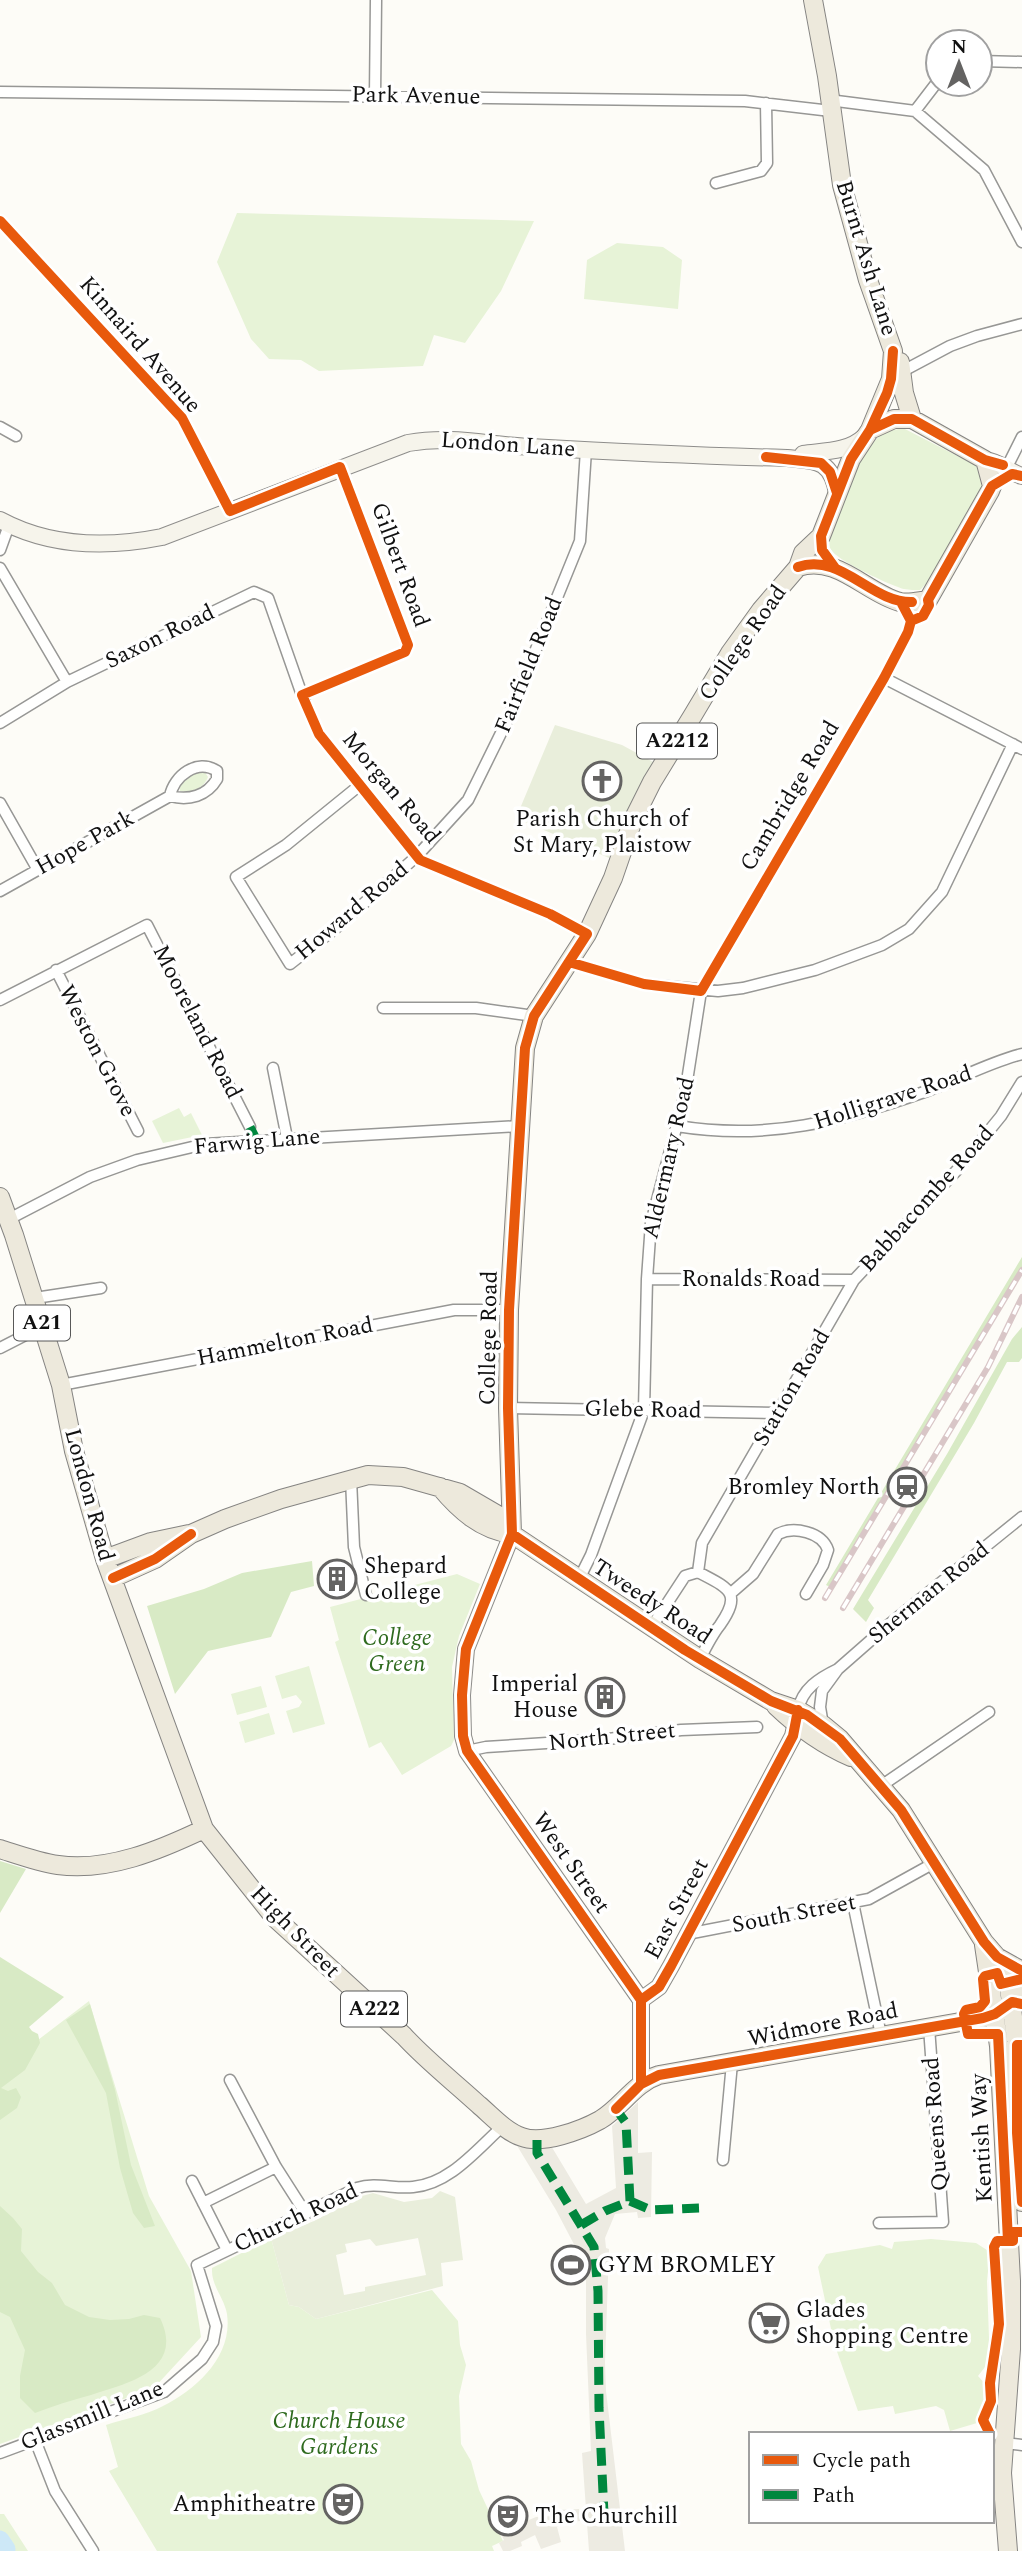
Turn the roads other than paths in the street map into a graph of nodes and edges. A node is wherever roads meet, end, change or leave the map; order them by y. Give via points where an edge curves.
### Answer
1 (376, 0) edge
2 (813, 0) edge
3 (994, 61) edge
4 (1022, 62) edge
5 (0, 92) edge
6 (375, 96) junction
7 (925, 98) edge
8 (766, 103) junction
9 (830, 105) junction
10 (915, 111) junction
11 (716, 183) dead end
12 (0, 221) edge
13 (1022, 242) edge
14 (1022, 324) edge
15 (893, 351) junction
16 (903, 371) junction
17 (912, 419) junction
18 (0, 427) edge
19 (868, 433) junction
20 (16, 436) dead end
21 (1022, 437) edge
22 (586, 450) junction
23 (787, 458) junction
24 (985, 460) junction
25 (340, 467) junction
26 (1012, 472) edge
27 (992, 486) junction
28 (837, 493) junction
29 (230, 510) junction
30 (5, 522) edge
31 (821, 536) junction
32 (0, 550) edge
33 (798, 567) junction
34 (0, 568) edge
35 (835, 568) junction
36 (254, 592) joint
37 (901, 602) junction
38 (884, 678) junction
39 (67, 682) junction
40 (302, 695) junction
41 (0, 723) edge
42 (1017, 747) edge
43 (360, 785) junction
44 (170, 796) dead end
45 (0, 803) edge
46 (416, 856) junction
47 (38, 870) junction
48 (0, 891) edge
49 (587, 934) junction
50 (569, 962) junction
51 (56, 970) junction
52 (701, 991) junction
53 (0, 1000) edge
54 (383, 1008) dead end
55 (534, 1016) junction
56 (1022, 1054) edge
57 (273, 1068) dead end
58 (1022, 1082) edge
59 (251, 1120) dead end
60 (520, 1126) junction
61 (677, 1126) junction
62 (138, 1131) dead end
63 (287, 1138) junction
64 (0, 1197) edge
65 (9, 1219) junction
66 (647, 1279) junction
67 (854, 1280) junction
68 (101, 1288) dead end
69 (35, 1298) junction
70 (509, 1310) junction
71 (43, 1326) junction
72 (0, 1348) edge
73 (61, 1385) junction
74 (508, 1408) junction
75 (644, 1409) junction
76 (777, 1413) junction
77 (351, 1479) junction
78 (440, 1488) junction
79 (510, 1490) junction
80 (481, 1503) junction
81 (1022, 1517) edge
82 (191, 1534) junction
83 (512, 1534) junction
84 (105, 1559) junction
85 (698, 1572) junction
86 (113, 1578) junction
87 (579, 1579) junction
88 (730, 1594) junction
89 (806, 1594) dead end
90 (366, 1595) dead end
91 (651, 1628) junction
92 (700, 1659) junction
93 (838, 1669) junction
94 (798, 1711) junction
95 (989, 1712) dead end
96 (823, 1725) junction
97 (757, 1727) dead end
98 (467, 1751) junction
99 (858, 1760) junction
100 (881, 1786) junction
101 (204, 1829) junction
102 (0, 1849) edge
103 (934, 1863) junction
104 (853, 1903) junction
105 (687, 1934) junction
106 (984, 1942) junction
107 (997, 1957) junction
108 (1022, 1971) edge
109 (641, 2000) junction
110 (1018, 2000) edge
111 (995, 2014) junction
112 (929, 2027) junction
113 (881, 2035) junction
114 (732, 2063) junction
115 (230, 2080) dead end
116 (640, 2084) junction
117 (503, 2126) junction
118 (723, 2160) dead end
119 (276, 2167) junction
120 (192, 2181) dead end
121 (1022, 2202) edge
122 (203, 2203) junction
123 (306, 2214) junction
124 (879, 2223) dead end
125 (227, 2250) junction
126 (197, 2265) joint
127 (35, 2440) junction
128 (1004, 2443) junction
129 (1022, 2445) edge
130 (0, 2453) edge
131 (93, 2551) edge
132 (1008, 2551) edge

1 - 6 street
2 - 9 main road, Burnt Ash Lane / A2212
3 - 4 street
5 - 6 street, Park Avenue
6 - 8 street, Park Avenue
7 - 10 street
8 - 9 street, Park Avenue
8 - 11 street via 767,163 761,171
9 - 10 street, Park Avenue
9 - 15 main road, Burnt Ash Lane / A2212 via 845,197
10 - 13 street via 985,170
12 - 29 street, Kinnaird Avenue via 182,418
14 - 16 street via 948,346
15 - 16 main road
15 - 19 main road, Burnt Ash Lane / A2212 via 891,379
16 - 17 main road
17 - 19 main road via 894,419
17 - 24 main road
18 - 20 street
19 - 23 street via 858,443 841,449
19 - 28 main road, College Road / A2212
21 - 26 street via 1009,463
22 - 23 street, London Lane
22 - 25 street, London Lane via 433,439
22 - 46 street, Fairfield Road via 580,541 506,723 468,800
23 - 28 street via 821,463 830,472
24 - 26 street
24 - 27 main road
25 - 29 street, London Lane
25 - 40 street, Gilbert Road via 408,645 405,652
26 - 27 street
27 - 37 main road via 928,600
28 - 31 main road, College Road / A2212
29 - 30 street, London Lane via 162,537 131,543 65,541
30 - 32 street
31 - 33 main road, College Road / A2212 via 803,553
31 - 35 main road via 822,550
33 - 35 main road
33 - 49 main road, College Road / A2212 via 730,653 652,782
34 - 39 street
35 - 37 main road
36 - 39 street, Saxon Road
36 - 40 street, Morgan Road via 268,598
37 - 38 street, Cambridge Road via 911,621
38 - 42 street
38 - 52 street, Cambridge Road
39 - 41 street, Saxon Road
40 - 43 street, Morgan Road via 319,734
42 - 52 street via 942,892 909,929 882,945 815,970 743,988
43 - 46 street, Morgan Road
43 - 46 street, Howard Road via 286,845 236,877 290,964
44 - 47 street, Hope Park
45 - 47 street
46 - 49 street, Morgan Road
47 - 48 street, Hope Park
49 - 50 main road, College Road / A2212
50 - 52 street via 645,984
50 - 55 main road, College Road / A2212
51 - 53 street
51 - 59 street, Mooreland Road via 147,925
51 - 62 street, Weston Grove
52 - 61 street, Aldermary Road
54 - 55 street via 476,1008
55 - 60 main road, College Road / A2212 via 525,1048
56 - 61 street, Holligrave Road via 895,1102 813,1126 759,1131
57 - 63 street
58 - 67 street, Babbacombe Road via 958,1169
60 - 63 street, Farwig Lane
60 - 70 main road, College Road / A2212
61 - 66 street, Aldermary Road via 651,1223
63 - 65 street, Farwig Lane via 205,1144 137,1160 90,1177
64 - 65 main road, London Road / A21
65 - 69 main road, London Road / A21
66 - 67 street, Ronalds Road
66 - 75 street, Aldermary Road
67 - 76 street, Station Road
68 - 69 street
69 - 71 main road, London Road / A21
70 - 73 street, Hammelton Road via 454,1310
70 - 74 main road, College Road / A2212
71 - 72 street
71 - 73 main road, London Road / A21
73 - 84 main road, London Road / A21 via 74,1451
74 - 75 street, Glebe Road
74 - 79 main road, College Road / A2212
75 - 76 street, Glebe Road
75 - 87 street, Aldermary Road
76 - 85 street, Station Road via 702,1543
77 - 78 main road, Tweedy Road via 384,1475
77 - 82 main road, Tweedy Road via 281,1499
77 - 90 street via 354,1548
78 - 80 main road, Tweedy Road
78 - 83 main road, Tweedy Road via 459,1510 496,1532
79 - 80 main road via 498,1502
79 - 83 main road, College Road / A2212
80 - 83 main road, Tweedy Road via 503,1518
81 - 93 street, Sherman Road
82 - 84 main road, Tweedy Road
82 - 86 main road, Tweedy Road via 155,1559
83 - 87 main road, Tweedy Road
83 - 98 street, College Road via 466,1649 462,1695
84 - 86 main road, London Road / A21
85 - 88 street
85 - 91 street via 680,1579
86 - 101 main road, London Road / A222
87 - 91 main road, Tweedy Road
88 - 89 street via 753,1574 778,1534 796,1531 820,1538 828,1550
88 - 92 street via 732,1608
91 - 92 main road, Tweedy Road
92 - 94 main road, Tweedy Road via 771,1701
93 - 94 street, Sherman Road via 818,1680
93 - 96 street, Sherman Road via 820,1698
94 - 96 main road, Tweedy Road
94 - 99 main road, Tweedy Road via 838,1752
94 - 105 street, East Street via 793,1736
95 - 100 street
96 - 99 main road, Tweedy Road
97 - 98 street, North Street
98 - 109 street, West Street
99 - 100 main road, Tweedy Road
100 - 103 main road, Tweedy Road
101 - 102 main road via 137,1856 93,1866 49,1864
101 - 117 main road, High Street / A222 via 284,1927
103 - 104 street, South Street
103 - 106 main road, Tweedy Road
104 - 105 street, South Street
104 - 113 street
105 - 109 street, East Street via 659,1987
106 - 107 main road, Tweedy Road
106 - 111 main road, Tweedy Road
107 - 108 main road
107 - 110 main road, Tweedy Road
109 - 116 street
110 - 111 main road, Widmore Road / A222
110 - 121 main road, Kentish Way via 1017,2133
111 - 112 main road, Widmore Road / A222
111 - 128 main road, Kentish Way via 1012,2308
112 - 113 main road, Widmore Road / A222
112 - 124 street, Queens Road via 943,2221
113 - 114 main road, Widmore Road / A222
114 - 116 main road, Widmore Road / A222 via 665,2073
114 - 118 street
115 - 119 street
116 - 117 main road, High Street / A222 via 616,2109 573,2131 537,2140
117 - 123 street, Church Road via 436,2182 414,2187 368,2185
119 - 122 street
119 - 123 street
120 - 122 street
122 - 125 street
123 - 125 street, Church Road
125 - 126 street, Church Road
126 - 127 street, Glassmill Lane via 216,2326 213,2342 201,2358 164,2392
127 - 130 street, Glassmill Lane
127 - 131 street via 55,2491
128 - 129 street
128 - 132 main road, Kentish Way

